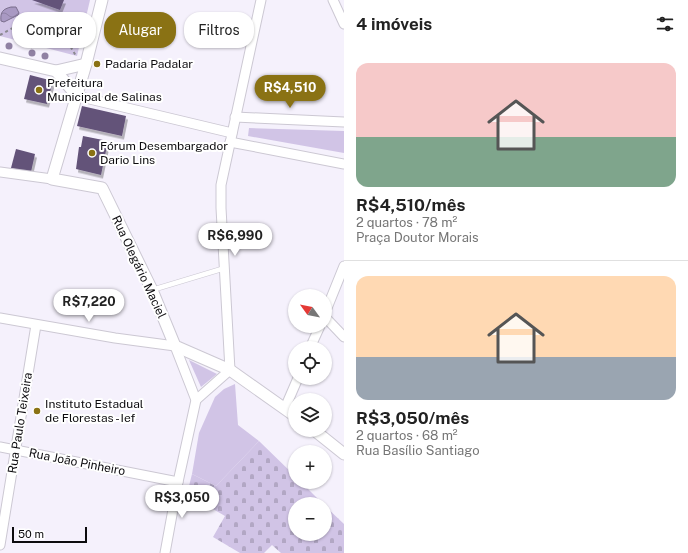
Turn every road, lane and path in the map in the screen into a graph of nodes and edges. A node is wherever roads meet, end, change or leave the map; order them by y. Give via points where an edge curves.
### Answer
1 (102, 0) edge
2 (261, 0) edge
3 (333, 0) edge
4 (344, 24) edge
5 (12, 28) edge
6 (0, 35) edge
7 (73, 48) edge
8 (0, 58) edge
9 (82, 62) junction
10 (56, 71) junction
11 (77, 96) junction
12 (235, 117) junction
13 (344, 122) edge
14 (232, 133) junction
15 (230, 142) junction
16 (344, 164) edge
17 (0, 172) edge
18 (52, 179) junction
19 (344, 266) edge
20 (225, 268) junction
21 (152, 290) junction
22 (332, 296) edge
23 (0, 318) edge
24 (36, 325) junction
25 (332, 325) edge
26 (344, 337) edge
27 (175, 346) junction
28 (230, 370) junction
29 (295, 385) edge
30 (196, 400) junction
31 (285, 408) junction
32 (288, 410) edge
33 (323, 437) edge
34 (0, 447) edge
35 (16, 450) junction
36 (344, 454) edge
37 (178, 482) junction
38 (0, 545) edge
39 (165, 553) edge

1 - 9 street
2 - 12 street
3 - 4 street
5 - 6 path
7 - 9 path
8 - 10 street
9 - 10 street
9 - 11 street
10 - 11 street
11 - 14 street
11 - 18 street
12 - 13 street
12 - 14 street
14 - 15 street
15 - 16 street
15 - 20 street via 222,185 221,208
17 - 18 street
18 - 21 street, Rua Olegário Maciel via 102,188
19 - 22 street
20 - 21 lane
20 - 28 street
21 - 27 street, Rua Olegário Maciel
23 - 24 street
24 - 27 street
24 - 35 street, Rua Paulo Teixeira
25 - 26 street
27 - 28 street
27 - 30 street
28 - 30 street
28 - 31 street
29 - 31 street
30 - 37 street
31 - 32 street
33 - 36 street
34 - 35 street, Rua João Pinheiro
35 - 37 street, Rua João Pinheiro
35 - 38 street, Rua Paulo Teixeira
37 - 39 street

